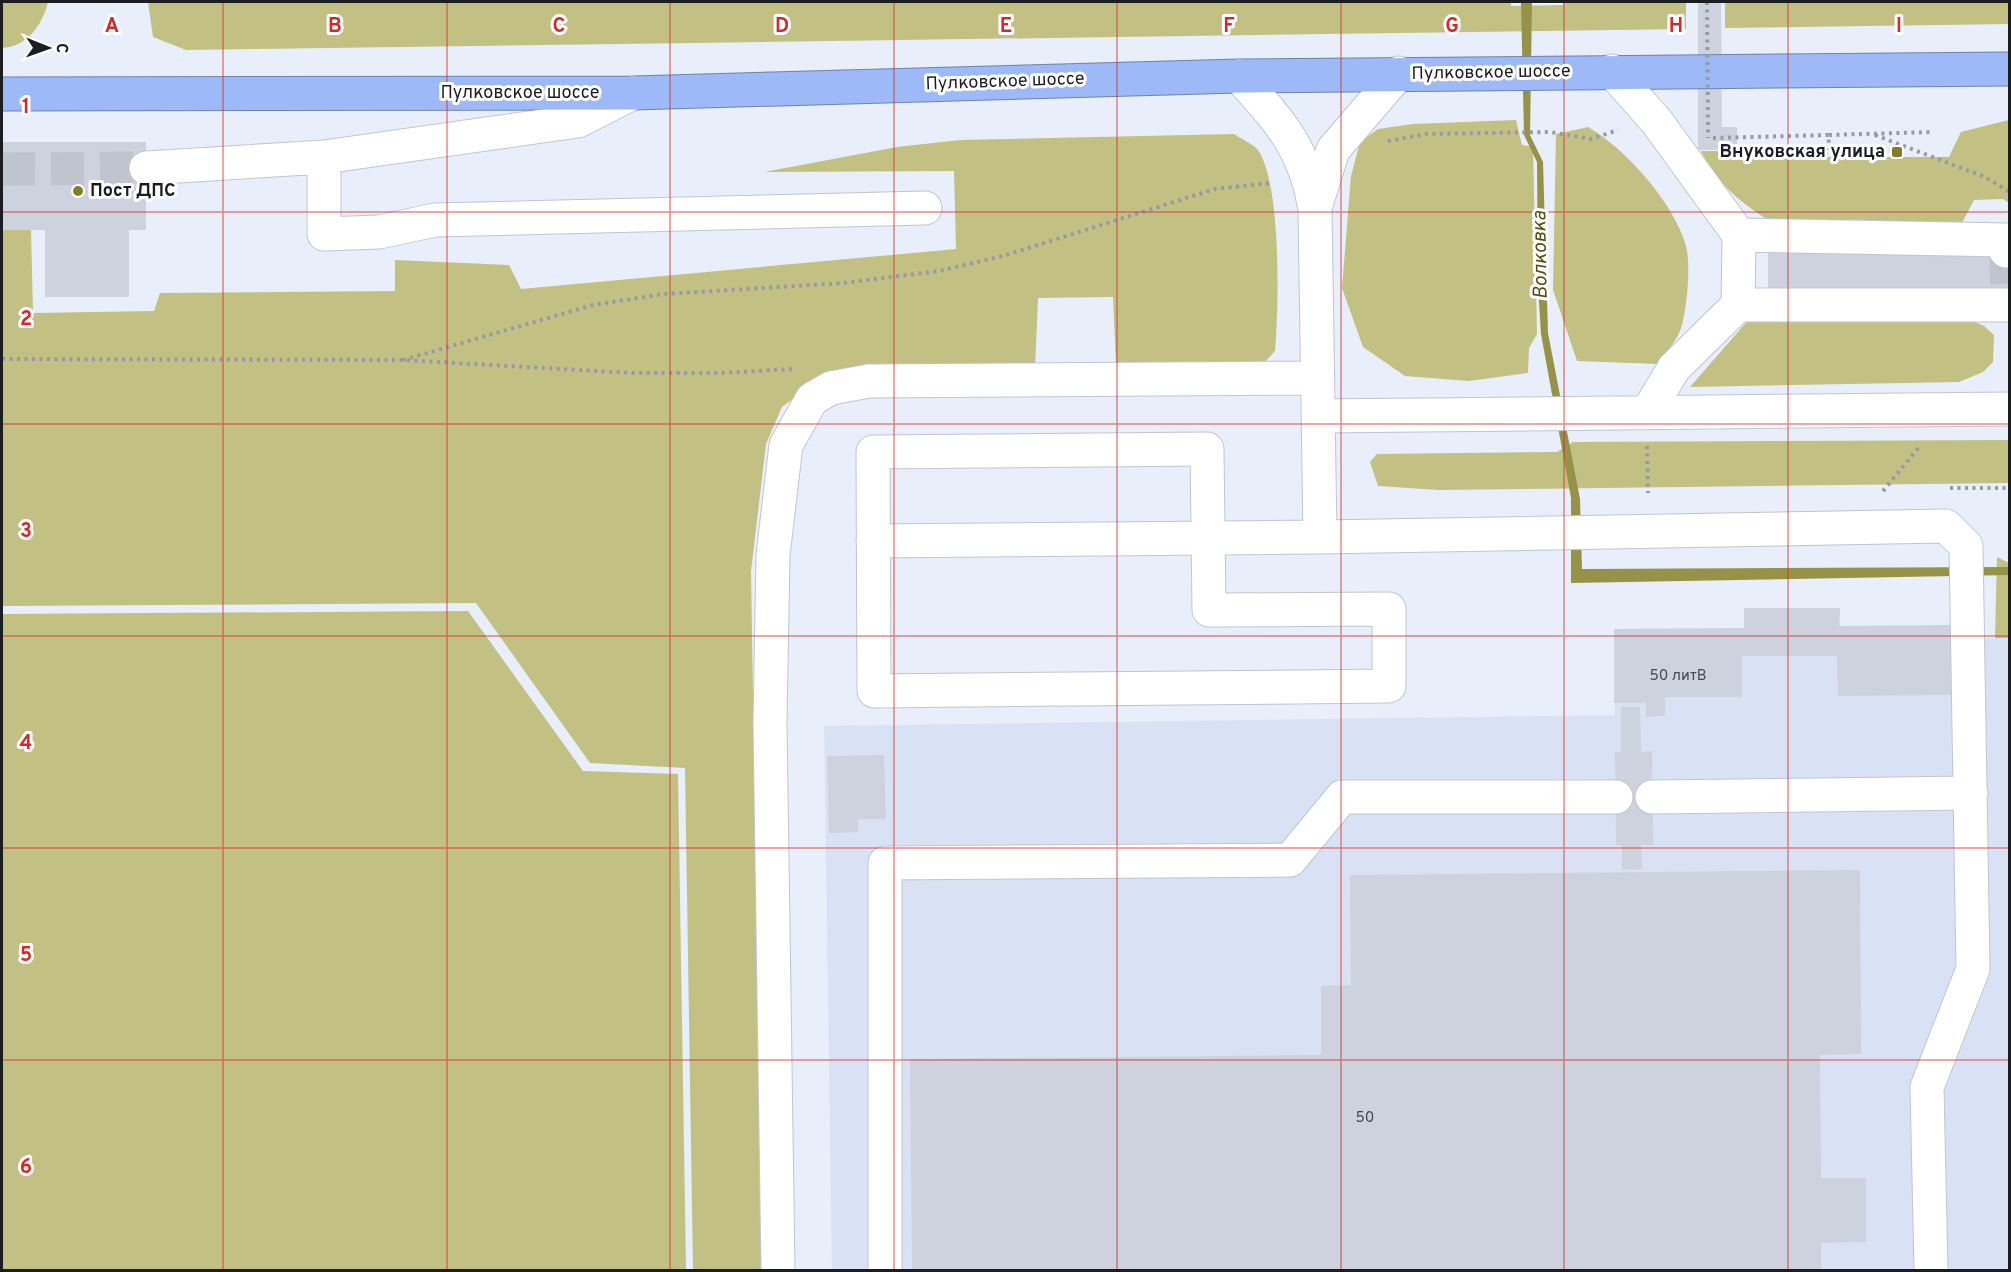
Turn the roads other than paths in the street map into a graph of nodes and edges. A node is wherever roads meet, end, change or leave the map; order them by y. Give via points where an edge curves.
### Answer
1 (2010, 69) edge
2 (1612, 71) junction
3 (1399, 73) junction
4 (1239, 76) junction
5 (633, 93) junction
6 (2, 94) edge
7 (324, 157) junction
8 (146, 168) tunnel mouth
9 (1312, 194) junction
10 (925, 208) dead end
11 (1739, 235) junction
12 (2006, 251) dead end
13 (2008, 304) edge
14 (1738, 305) junction
15 (1318, 378) junction
16 (2010, 409) edge
17 (1647, 413) junction
18 (1318, 416) junction
19 (1320, 537) junction
20 (1208, 538) junction
21 (873, 541) junction
22 (1971, 793) junction
23 (1616, 797) dead end
24 (1652, 797) dead end
25 (778, 1270) edge
26 (885, 1270) edge
27 (1931, 1270) edge

1 - 2 highway, Пулковское шоссе
2 - 3 highway, Пулковское шоссе
2 - 11 street via 1657,122
3 - 4 highway, Пулковское шоссе
3 - 9 street via 1333,150
4 - 5 highway, Пулковское шоссе
4 - 9 street via 1281,124
5 - 6 highway, Пулковское шоссе
5 - 7 street via 578,121
7 - 8 street
7 - 10 street via 324,234 379,232 435,220
9 - 15 street
11 - 12 street via 2007,240
11 - 14 street
13 - 14 street
14 - 17 street via 1674,368
15 - 18 street
15 - 25 street via 869,381 831,388 812,399 786,445 773,555 770,722
16 - 17 street
17 - 18 street
18 - 19 street
19 - 20 street
19 - 22 street via 1946,526 1966,546
20 - 21 street
20 - 21 street via 1207,448 873,452
20 - 21 street via 1209,610 1389,609 1389,686 874,690
22 - 24 street
22 - 27 street via 1973,969 1927,1087
23 - 26 street via 1342,796 1290,860 885,863

